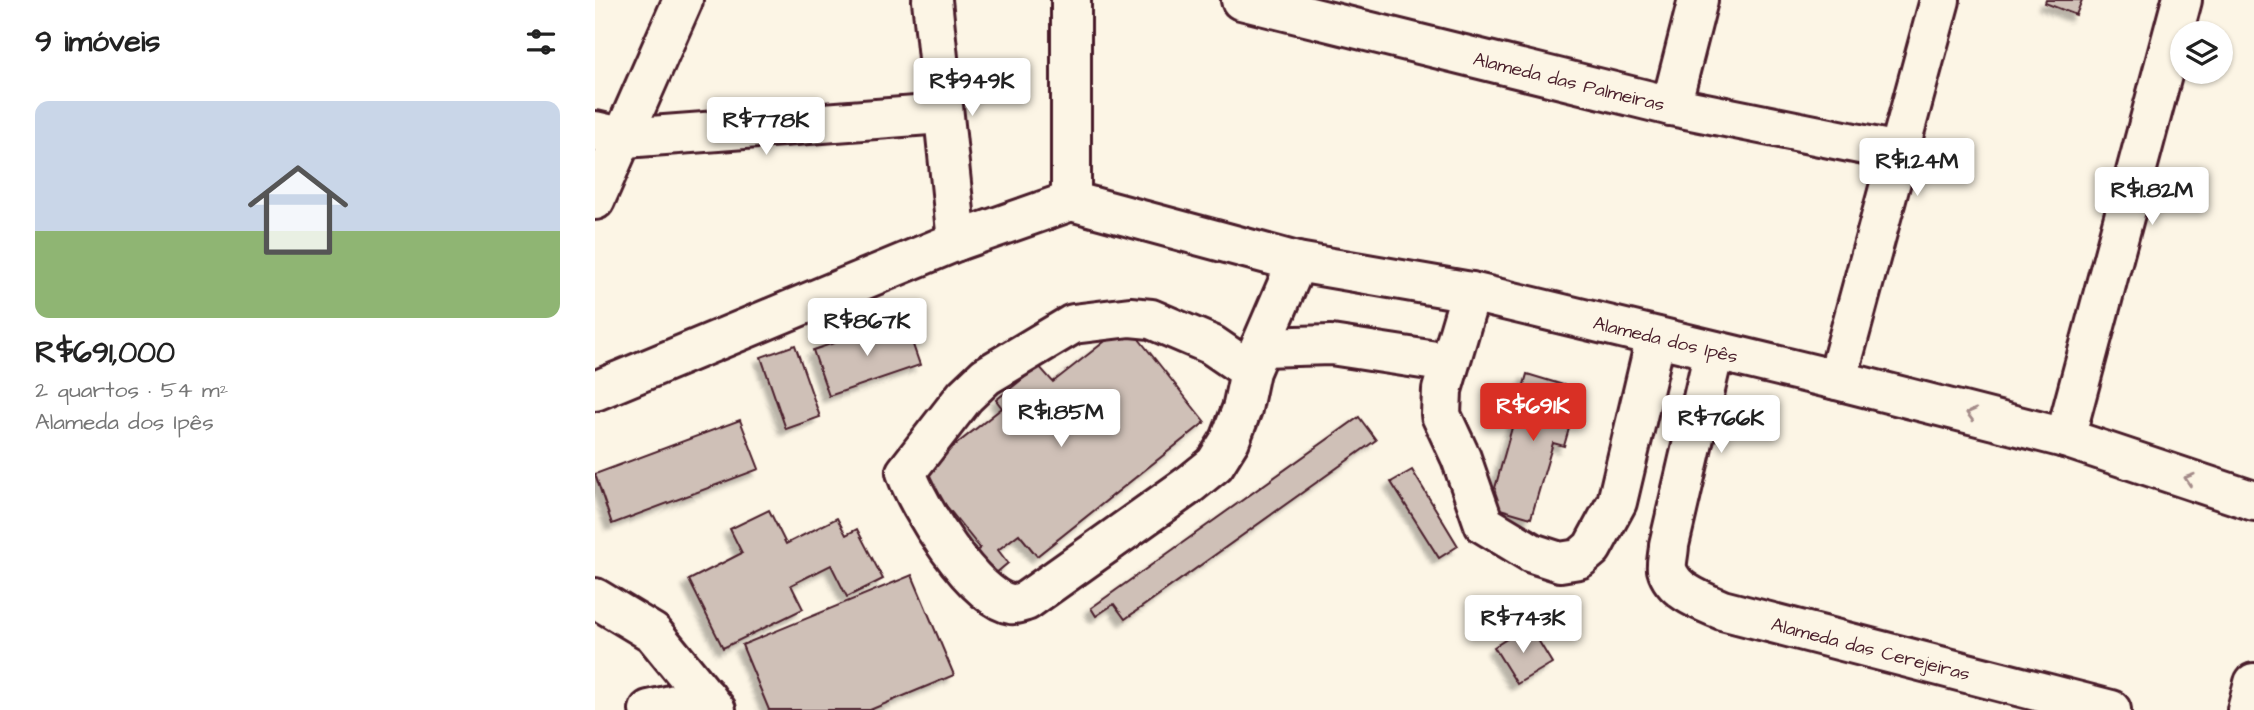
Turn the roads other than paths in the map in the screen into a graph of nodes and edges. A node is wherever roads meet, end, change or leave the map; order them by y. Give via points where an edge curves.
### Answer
1 (683, 0) edge
2 (932, 0) edge
3 (1071, 0) edge
4 (1241, 0) edge
5 (1698, 0) edge
6 (1940, 0) edge
7 (2182, 0) edge
8 (1671, 106) junction
9 (941, 114) junction
10 (610, 134) edge
11 (1899, 152) junction
12 (595, 200) edge
13 (1071, 201) junction
14 (957, 241) junction
15 (1297, 262) junction
16 (1471, 292) junction
17 (1656, 337) junction
18 (1714, 351) junction
19 (1255, 359) junction
20 (1449, 363) junction
21 (1837, 380) junction
22 (595, 391) edge
23 (2065, 438) junction
24 (2254, 501) edge
25 (595, 597) edge
26 (2254, 683) edge
27 (711, 704) edge
28 (649, 710) edge
29 (2111, 710) edge
30 (2247, 710) edge

1 - 10 street
2 - 9 street
3 - 13 street
4 - 8 street, Alameda das Palmeiras
5 - 8 street
6 - 11 street
7 - 23 street
8 - 11 street, Alameda das Palmeiras
9 - 10 street
9 - 14 street
10 - 12 street
11 - 21 street
13 - 14 street
13 - 15 street, Alameda dos Ipês
14 - 22 street
15 - 16 street, Alameda dos Ipês
15 - 19 street
16 - 17 street, Alameda dos Ipês
16 - 20 street
17 - 18 street, Alameda dos Ipês
17 - 20 street via 1617,502 1592,548 1579,559 1560,562 1532,554 1484,524 1441,415
18 - 21 street, Alameda dos Ipês
18 - 29 street, Alameda das Cerejeiras via 1669,545 1667,569 1677,583 1695,599 1723,610
19 - 19 street via 1151,319 1073,324 986,376 905,472 925,514 978,583 1013,605 1037,593 1215,464 1242,409
19 - 20 street via 1331,345
23 -> 21 street, Alameda dos Ipês
24 -> 23 street, Alameda dos Ipês
25 - 27 street via 653,633
26 - 30 street
27 - 28 street

